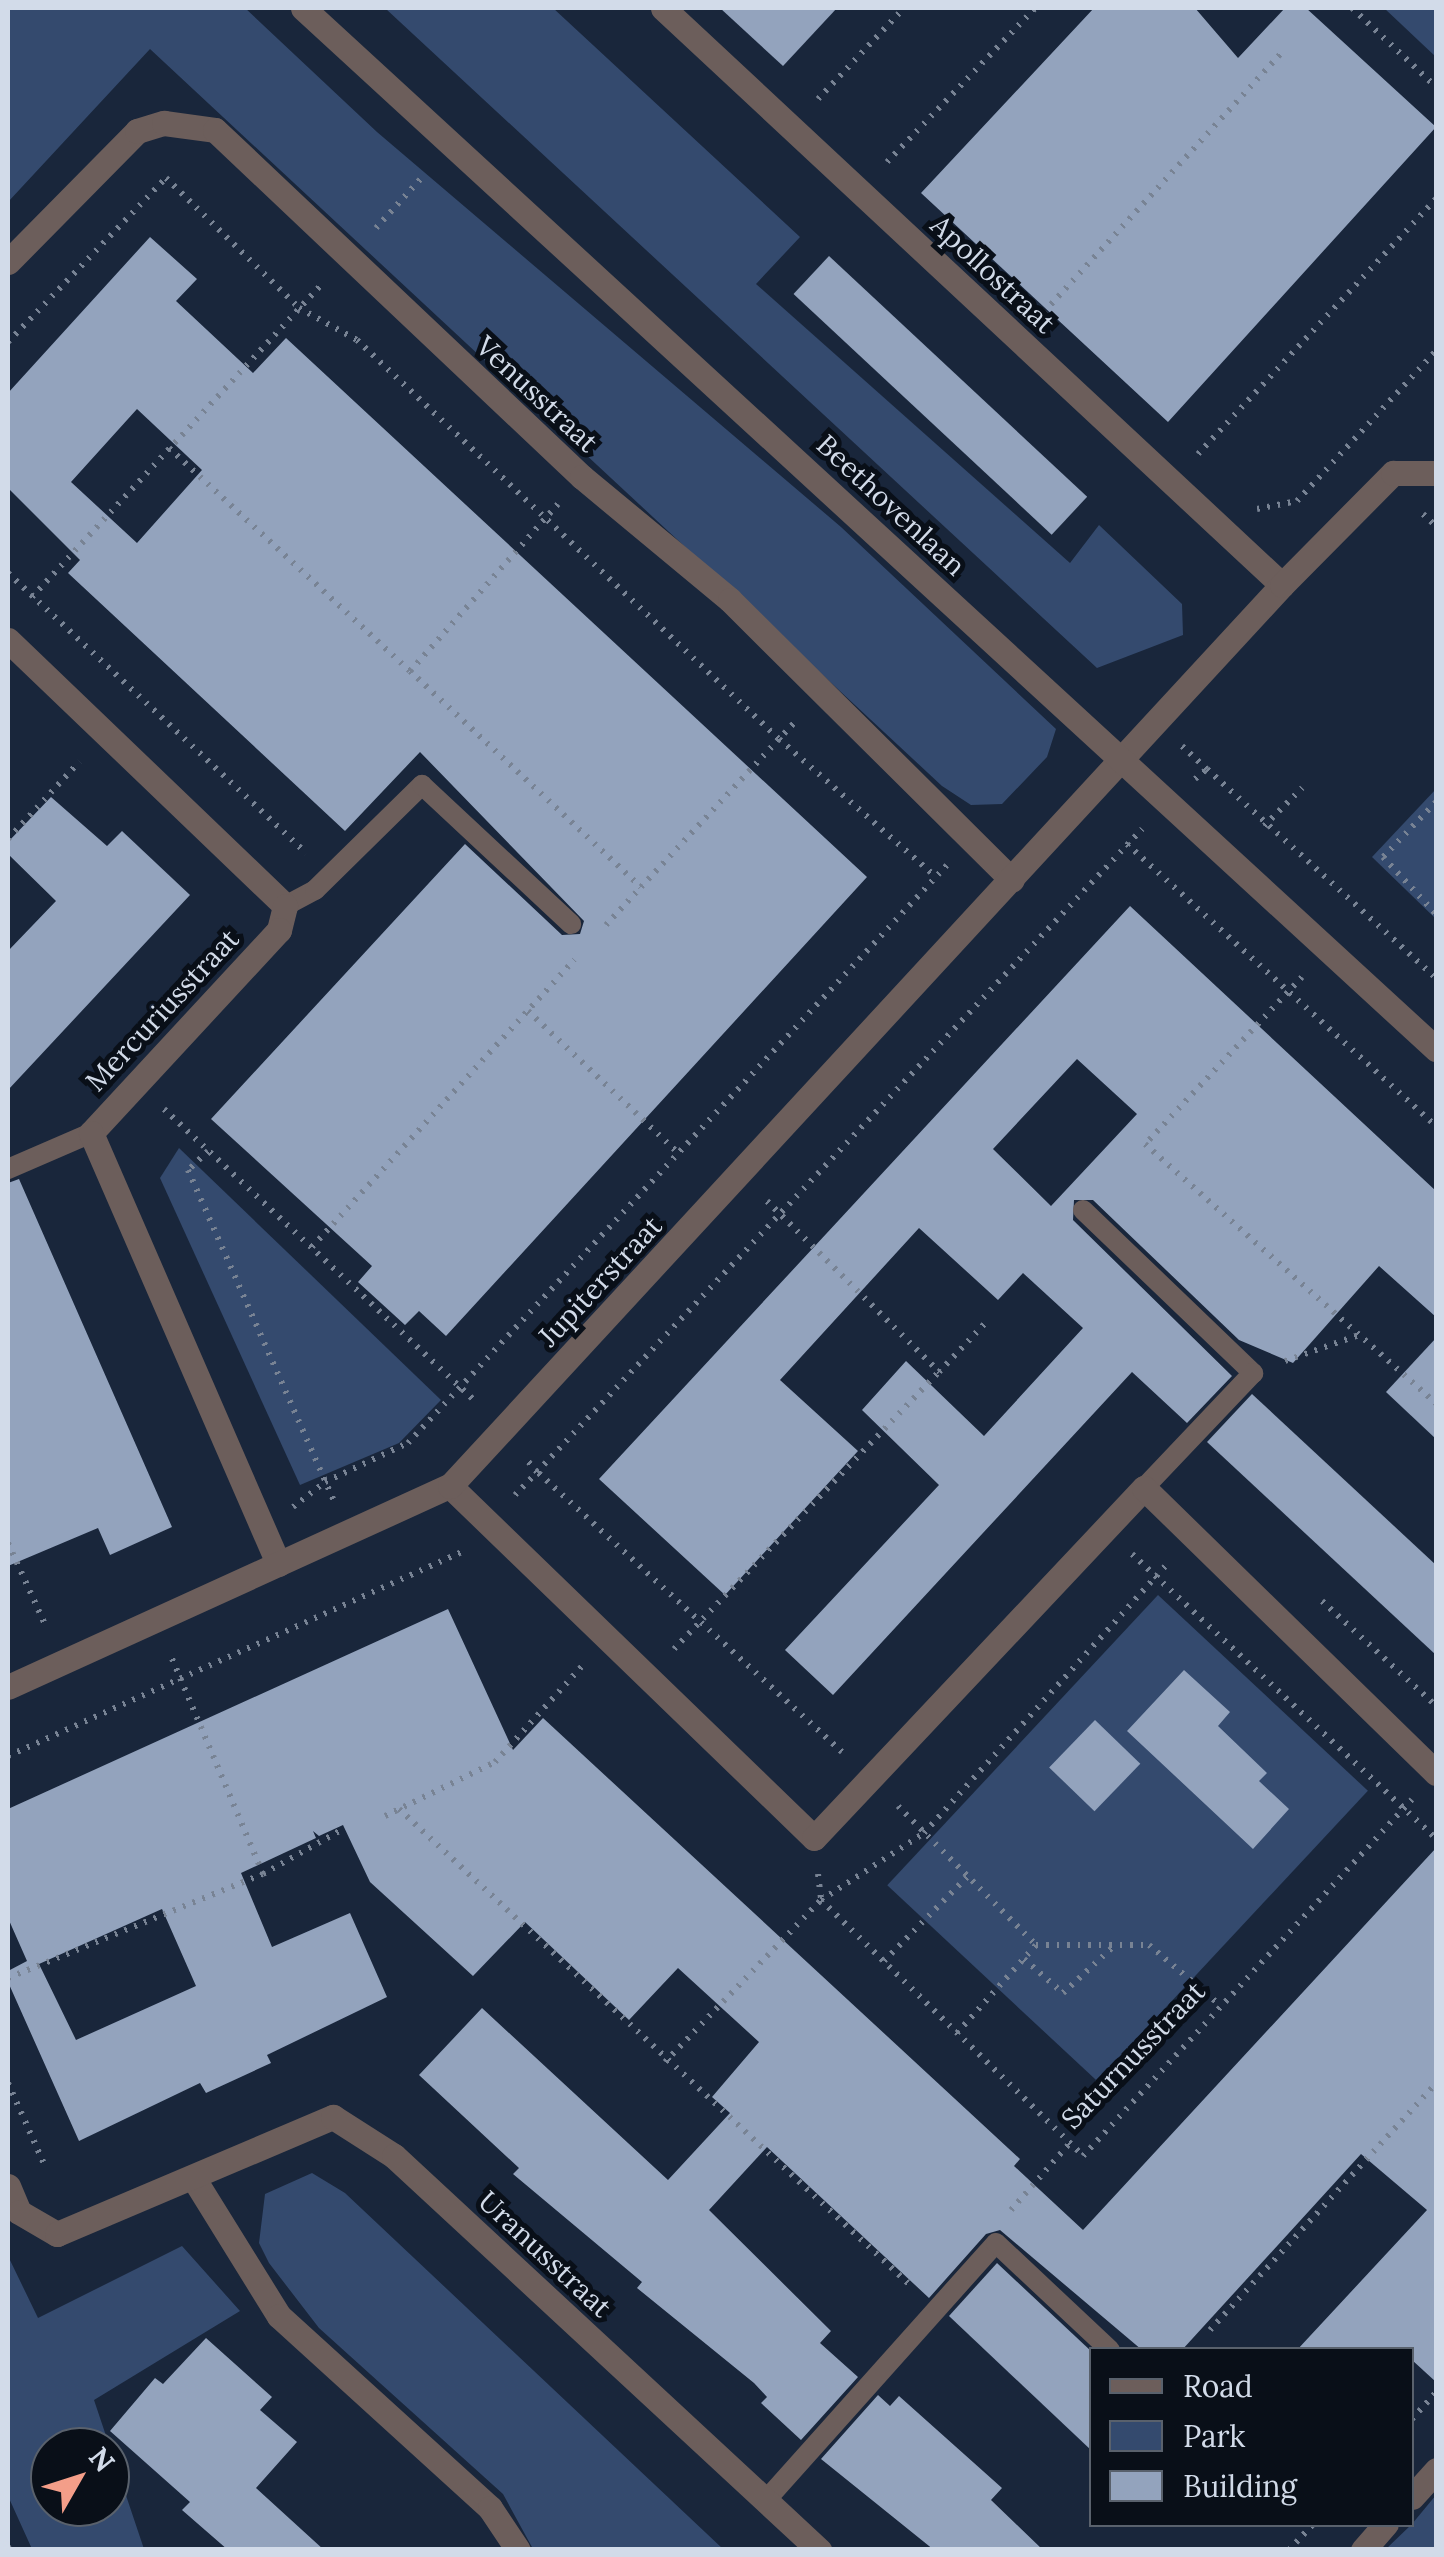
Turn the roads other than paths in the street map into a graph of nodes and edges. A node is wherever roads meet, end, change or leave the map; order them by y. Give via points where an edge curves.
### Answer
1 (303, 8) edge
2 (662, 8) edge
3 (8, 262) edge
4 (1436, 473) edge
5 (1282, 585) junction
6 (8, 640) edge
7 (1127, 762) junction
8 (1012, 880) junction
9 (286, 906) junction
10 (571, 924) dead end
11 (1436, 1048) edge
12 (91, 1133) junction
13 (8, 1170) edge
14 (1083, 1210) dead end
15 (450, 1486) junction
16 (1144, 1488) junction
17 (278, 1564) junction
18 (8, 1687) edge
19 (1436, 1772) edge
20 (194, 2179) junction
21 (8, 2186) edge
22 (1107, 2347) edge
23 (1436, 2470) edge
24 (1414, 2495) edge
25 (767, 2499) junction
26 (1383, 2527) edge
27 (518, 2550) edge
28 (819, 2550) edge
29 (1363, 2550) edge

1 - 7 street, Beethovenlaan
2 - 5 street, Apollostraat
3 - 8 street, Venusstraat via 137,131 164,123 215,130 582,477 730,600
4 - 5 street via 1393,473
5 - 7 street
6 - 9 street
7 - 8 street, Jupiterstraat
7 - 11 street, Beethovenlaan
8 - 15 street, Jupiterstraat
9 - 10 lane via 315,890 422,785
9 - 12 street, Mercuriusstraat via 279,930
12 - 13 lane
12 - 17 street, Mercuriusstraat
14 - 16 lane via 1253,1373
15 - 16 street via 814,1838
15 - 17 street, Jupiterstraat
16 - 19 street
17 - 18 street, Jupiterstraat
20 - 21 street, Uranusstraat via 57,2234 19,2212
20 - 25 street, Uranusstraat via 333,2116 394,2156
20 - 27 street via 279,2316 490,2508
22 - 25 lane via 996,2243
23 - 24 street
25 - 28 street, Uranusstraat
26 - 29 street

